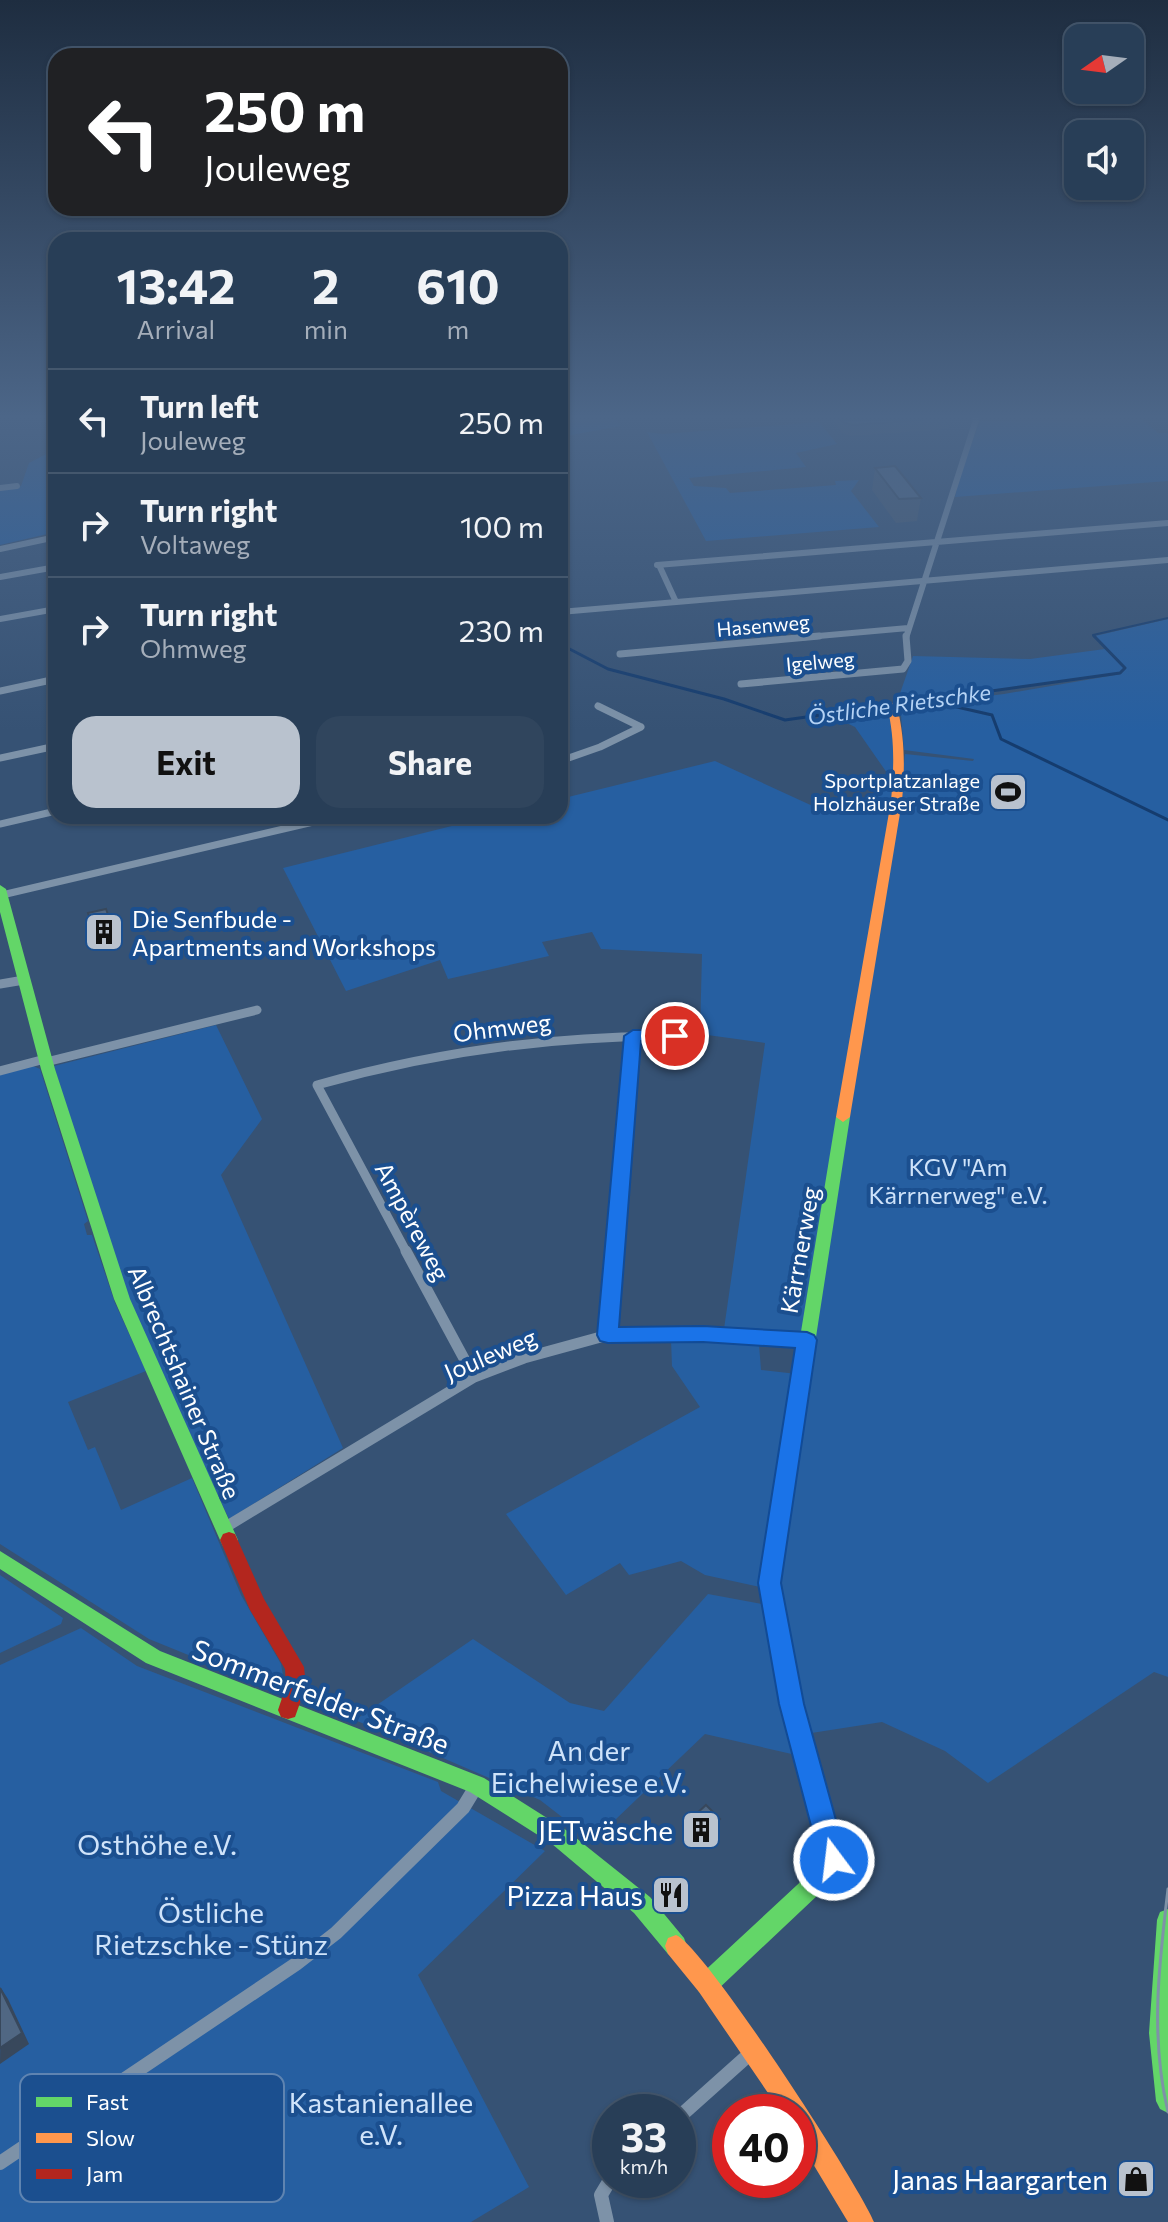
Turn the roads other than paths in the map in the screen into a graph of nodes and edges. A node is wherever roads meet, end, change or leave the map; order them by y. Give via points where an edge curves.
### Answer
1 (941, 524) edge
2 (1160, 524) edge
3 (48, 539) edge
4 (934, 543) junction
5 (0, 549) edge
6 (1168, 560) edge
7 (48, 568) edge
8 (0, 577) edge
9 (921, 581) junction
10 (676, 602) junction
11 (48, 610) edge
12 (568, 611) edge
13 (0, 619) edge
14 (908, 628) junction
15 (620, 654) dead end
16 (48, 681) edge
17 (741, 684) dead end
18 (0, 691) edge
19 (598, 706) dead end
20 (892, 706) dead end
21 (48, 748) edge
22 (0, 758) edge
23 (568, 758) edge
24 (48, 813) edge
25 (0, 824) edge
26 (306, 824) edge
27 (1, 897) edge
28 (24, 980) junction
29 (0, 984) edge
30 (257, 1010) dead end
31 (633, 1036) junction
32 (696, 1037) dead end
33 (46, 1061) junction
34 (0, 1071) edge
35 (317, 1085) joint
36 (608, 1335) junction
37 (807, 1340) junction
38 (474, 1377) junction
39 (224, 1528) junction
40 (0, 1559) edge
41 (288, 1710) junction
42 (477, 1785) junction
43 (1168, 1920) edge
44 (707, 1984) junction
45 (755, 2049) junction
46 (132, 2074) edge
47 (783, 2094) edge
48 (1168, 2101) edge
49 (696, 2102) edge
50 (816, 2147) edge
51 (20, 2150) edge
52 (0, 2163) edge
53 (601, 2198) edge
54 (607, 2222) edge
55 (862, 2222) edge

1 - 4 street
2 - 4 street
3 - 5 street
4 - 9 street
4 - 10 street via 658,565
6 - 9 street
7 - 8 street
9 - 10 street
9 - 14 street
10 - 12 street
11 - 13 street
14 - 15 street, Hasenweg
14 - 17 street, Igelweg via 903,669
16 - 18 street
19 - 23 street via 641,727
20 - 37 street, Kärrnerweg via 900,751 893,832
21 - 22 street
24 - 25 street
26 - 27 street
27 - 28 street, Albrechtshainer Straße
28 - 29 street
28 - 33 street, Albrechtshainer Straße
30 - 33 street
31 - 32 street, Ohmweg
31 - 35 street, Ohmweg via 441,1055
31 - 36 street
33 - 34 street
33 - 39 street, Albrechtshainer Straße via 122,1299
35 - 38 street, Ampèreweg
36 - 37 street, Jouleweg
36 - 38 street, Jouleweg
37 - 44 street, Kärrnerweg via 769,1583 797,1726 834,1860 830,1870
38 - 39 street, Jouleweg
39 - 41 street, Albrechtshainer Straße via 257,1604 294,1667 296,1686
40 - 41 street, Sommerfelder Straße via 153,1657
41 - 42 street, Sommerfelder Straße
42 - 44 street, Sommerfelder Straße via 586,1857 642,1905
42 - 46 street via 463,1808 326,1940
43 - 48 street via 1160,2005
44 - 45 street, Sommerfelder Straße
45 - 47 street, Sommerfelder Straße
45 - 49 street
50 - 55 street, Sommerfelder Straße
51 - 52 street
53 - 54 street

